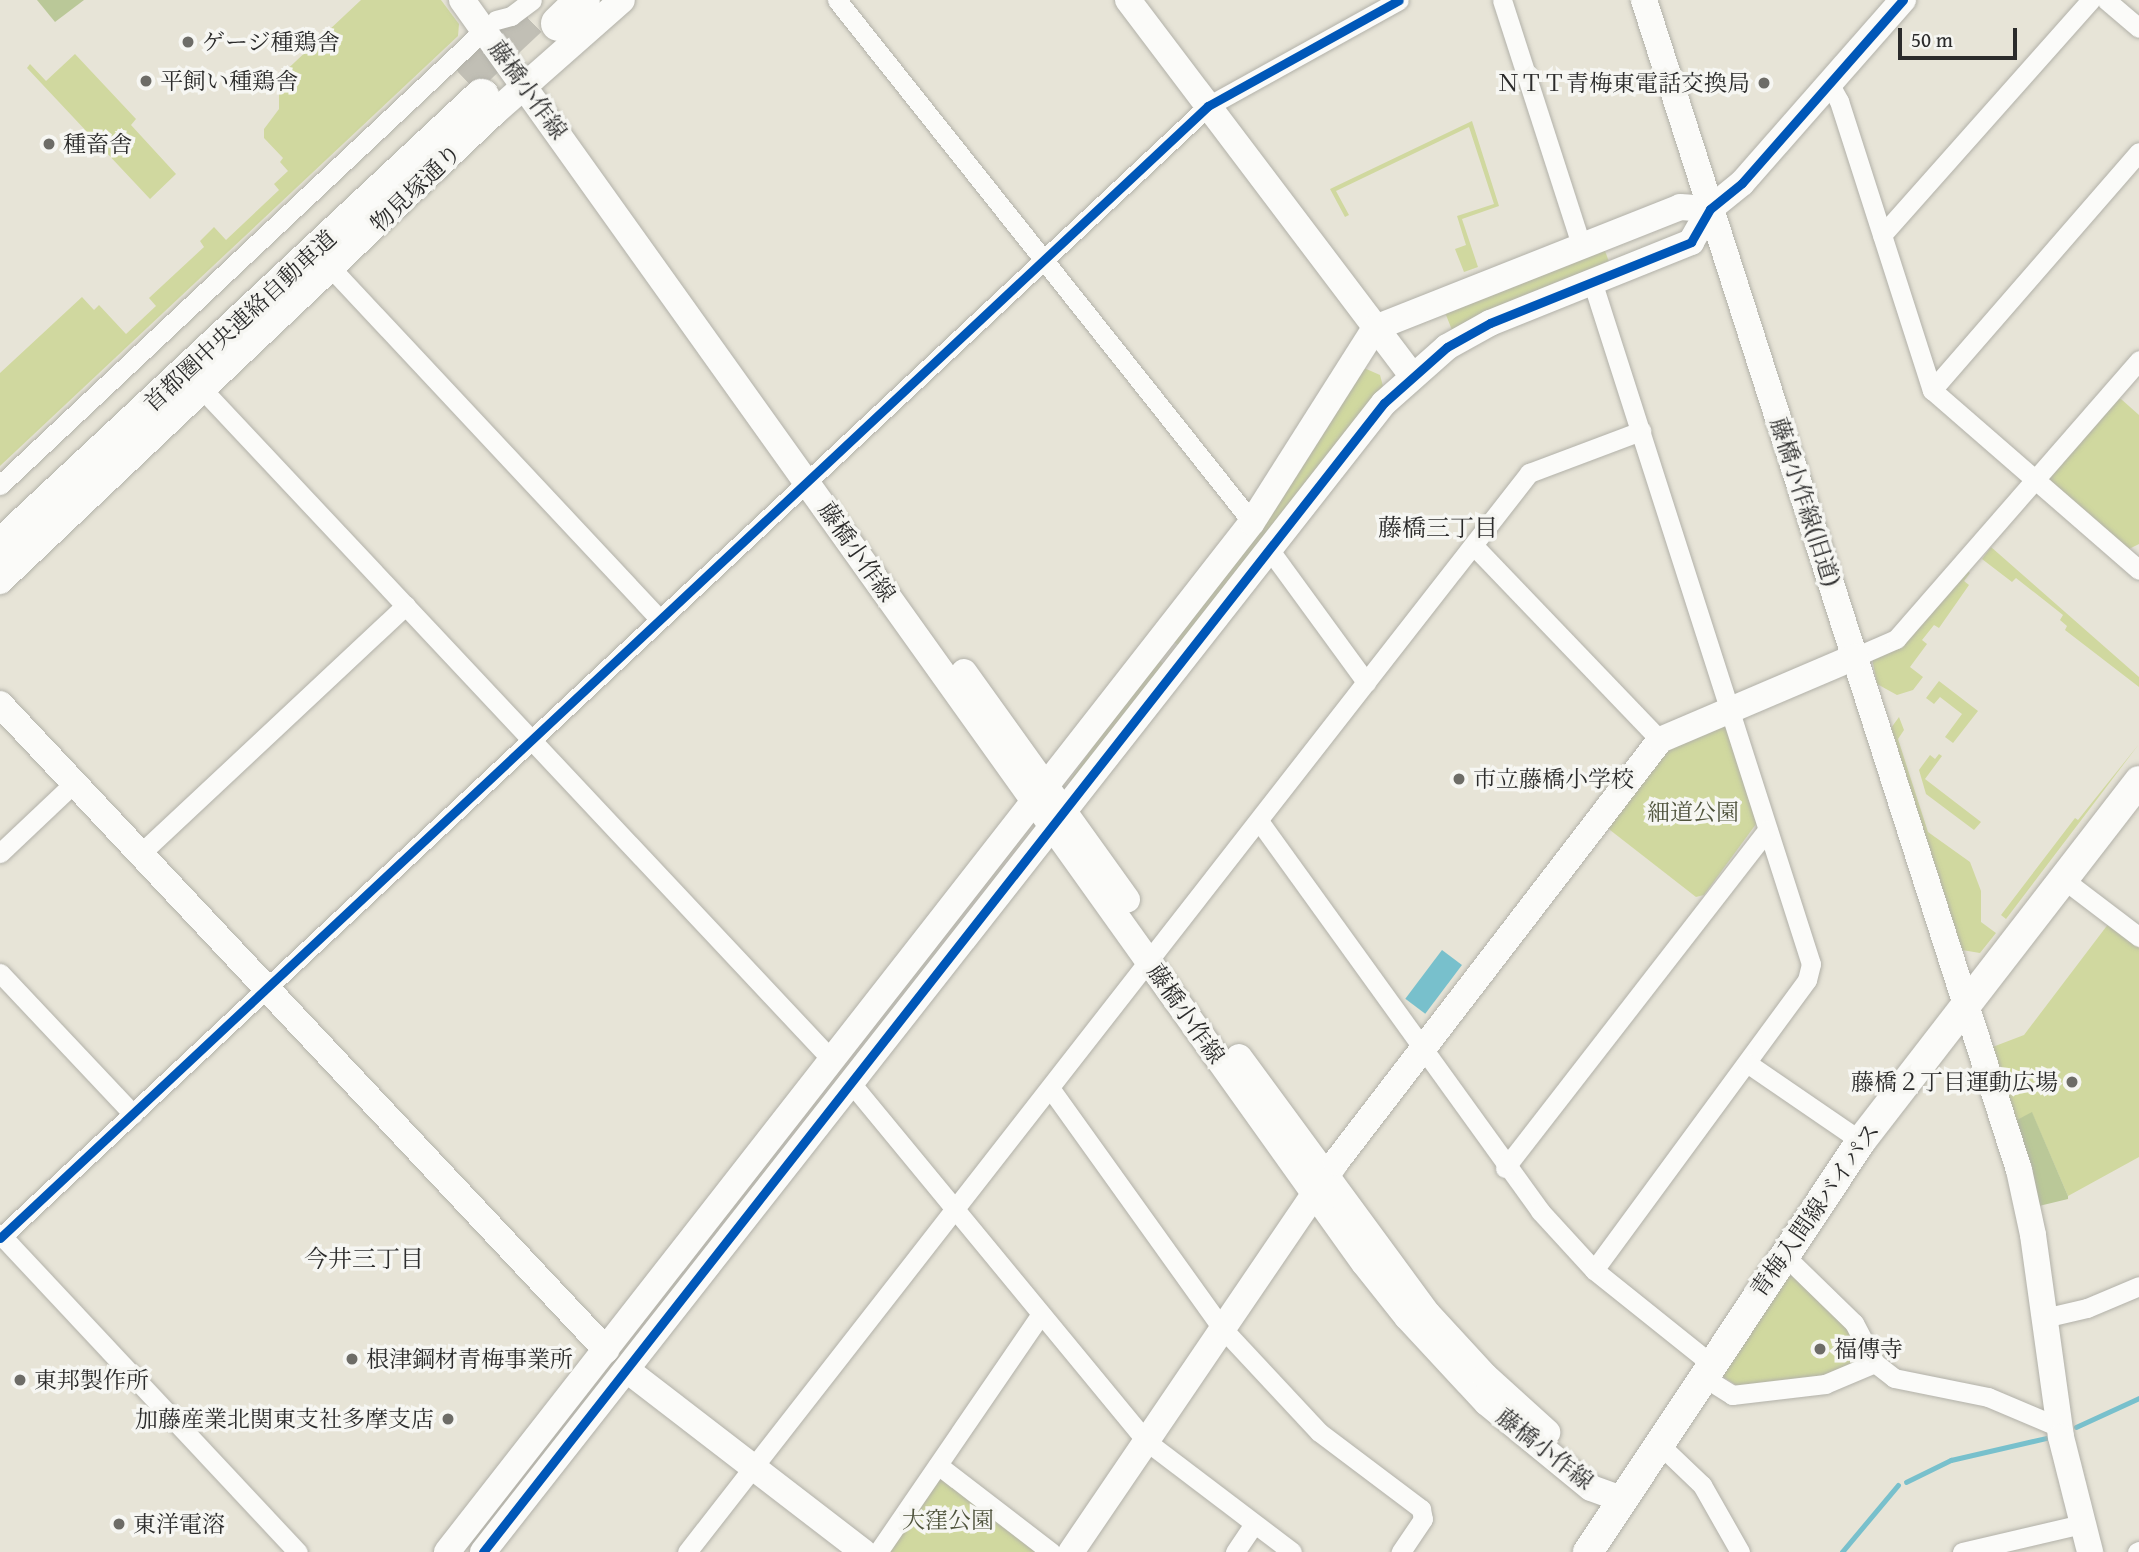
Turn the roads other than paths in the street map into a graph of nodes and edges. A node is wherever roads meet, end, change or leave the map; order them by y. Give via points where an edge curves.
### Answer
1 (462, 0) edge
2 (622, 0) edge
3 (837, 0) edge
4 (1128, 0) edge
5 (1399, 0) edge
6 (1502, 0) edge
7 (1644, 0) edge
8 (1903, 0) edge
9 (2091, 0) edge
10 (2106, 0) edge
11 (553, 6) edge
12 (487, 17) edge
13 (2139, 28) edge
14 (531, 82) junction
15 (1829, 83) junction
16 (1208, 106) junction
17 (2139, 152) edge
18 (1710, 209) junction
19 (1882, 235) junction
20 (1581, 245) junction
21 (1043, 259) junction
22 (331, 268) junction
23 (1592, 281) junction
24 (1375, 328) junction
25 (2139, 360) edge
26 (1412, 376) junction
27 (203, 390) junction
28 (1932, 390) junction
29 (1640, 431) junction
30 (813, 477) junction
31 (2035, 480) junction
32 (0, 485) edge
33 (0, 514) edge
34 (1252, 522) junction
35 (1474, 546) junction
36 (0, 547) edge
37 (1269, 549) junction
38 (2136, 563) edge
39 (0, 581) edge
40 (406, 605) junction
41 (660, 619) junction
42 (1855, 657) junction
43 (1366, 682) junction
44 (0, 705) edge
45 (1729, 710) junction
46 (531, 740) junction
47 (1660, 740) junction
48 (2139, 781) edge
49 (74, 783) junction
50 (1041, 795) junction
51 (1058, 819) junction
52 (1259, 821) junction
53 (1767, 830) junction
54 (0, 853) edge
55 (140, 854) junction
56 (2063, 878) junction
57 (2139, 937) edge
58 (920, 948) junction
59 (1154, 954) junction
60 (941, 966) junction
61 (0, 973) edge
62 (266, 988) junction
63 (1966, 1004) junction
64 (1423, 1050) junction
65 (832, 1060) junction
66 (1747, 1063) junction
67 (852, 1083) junction
68 (1050, 1088) junction
69 (133, 1114) junction
70 (1861, 1141) junction
71 (1505, 1168) junction
72 (1319, 1186) junction
73 (718, 1206) junction
74 (956, 1209) junction
75 (740, 1224) junction
76 (1, 1236) edge
77 (1783, 1253) junction
78 (1594, 1270) junction
79 (2139, 1286) edge
80 (1041, 1314) junction
81 (2044, 1318) junction
82 (1222, 1328) junction
83 (606, 1350) junction
84 (1875, 1363) junction
85 (627, 1370) junction
86 (1706, 1370) junction
87 (2059, 1427) junction
88 (1146, 1441) junction
89 (1658, 1443) junction
90 (938, 1465) junction
91 (752, 1467) junction
92 (1622, 1499) junction
93 (484, 1505) junction
94 (506, 1523) junction
95 (1254, 1524) junction
96 (2082, 1524) junction
97 (298, 1552) edge
98 (447, 1552) edge
99 (483, 1552) edge
100 (687, 1552) edge
101 (863, 1552) edge
102 (878, 1552) edge
103 (1051, 1552) edge
104 (1071, 1552) edge
105 (1235, 1552) edge
106 (1292, 1552) edge
107 (1401, 1552) edge
108 (1588, 1552) edge
109 (1740, 1552) edge
110 (1962, 1552) edge
111 (2090, 1552) edge

1 - 12 street, 藤橋小作線
2 - 14 street, 物見塚通り
3 - 21 street
4 - 16 street
5 - 16 street
6 - 20 street
7 - 18 street, 藤橋小作線(旧道)
8 - 15 street
9 - 19 street
10 - 13 street
11 - 12 street
12 - 14 street, 藤橋小作線
12 - 32 street
14 - 22 street, 物見塚通り
14 - 30 street, 藤橋小作線
15 - 18 street via 1727,199
15 - 19 street via 1839,101
16 - 21 street
16 - 24 street
17 - 28 street
18 - 20 street via 1680,207
18 - 23 street via 1691,242
18 - 42 street, 藤橋小作線(旧道)
19 - 28 street
20 - 24 street
21 - 30 street
21 - 34 street
22 - 27 street, 物見塚通り
22 - 41 street
23 - 26 street via 1490,323 1447,347
23 - 29 street
24 - 26 street
24 - 34 street
25 - 31 street
26 - 37 street via 1384,404
27 - 39 street, 物見塚通り
27 - 40 street
28 - 31 street
29 - 35 street via 1529,473
29 - 45 street
30 - 41 street
30 - 50 street, 藤橋小作線
31 - 38 street
31 - 42 street via 1896,639
33 - 36 highway, 首都圏中央連絡自動車道 via 473,88
34 - 50 street
35 - 43 street
35 - 47 street
37 - 43 street
37 - 51 street
40 - 46 street
40 - 55 street
41 - 46 street
42 - 45 street
42 - 63 street, 藤橋小作線(旧道)
43 - 52 street
44 - 49 street
45 - 47 street
45 - 53 street
46 - 62 street
46 - 65 street
47 - 64 street
48 - 56 main road, 青梅入間線バイパス
49 - 54 street
49 - 55 street
50 - 51 street, 藤橋小作線
50 - 58 street
51 - 59 street, 藤橋小作線
51 - 60 street
52 - 59 street
52 - 64 street
53 - 66 street via 1811,969
53 - 71 street
55 - 62 street
56 - 57 street
56 - 63 main road, 青梅入間線バイパス
58 - 60 street
58 - 65 street
59 - 68 street
59 - 72 street, 藤橋小作線
60 - 67 street
61 - 69 street
62 - 69 street
62 - 83 street
63 - 70 main road, 青梅入間線バイパス
63 - 81 street via 2024,1191
64 - 71 street
64 - 72 street
65 - 73 street
66 - 70 street
66 - 78 street
67 - 74 street
67 - 75 street
68 - 74 street
68 - 82 street
69 - 76 street
70 - 77 main road, 青梅入間線バイパス
71 - 78 street
72 - 82 street
72 - 92 street, 藤橋小作線 via 1456,1345 1541,1426 1602,1475
73 - 75 street
73 - 83 street
74 - 80 street
74 - 91 street
75 - 85 street
76 - 97 street
77 - 84 street via 1854,1323
77 - 86 main road, 青梅入間線バイパス
78 - 86 street
79 - 81 street via 2087,1308
80 - 88 street
80 - 90 street
81 - 87 street
82 - 88 street
82 - 107 street via 1319,1432 1421,1509 1423,1519
83 - 93 street
84 - 86 street via 1825,1384 1732,1395
84 - 87 street via 1908,1383 1988,1397
85 - 91 street
85 - 94 street
86 - 89 main road, 青梅入間線バイパス
87 - 96 street
88 - 95 street
88 - 104 street
89 - 92 main road, 青梅入間線バイパス
89 - 109 street via 1702,1485
90 - 102 street
90 - 103 street
91 - 100 street
91 - 101 street
92 - 108 main road, 青梅入間線バイパス
93 - 94 street
93 - 98 street
94 - 99 street
95 - 105 street
95 - 106 street
96 - 110 street
96 - 111 street

